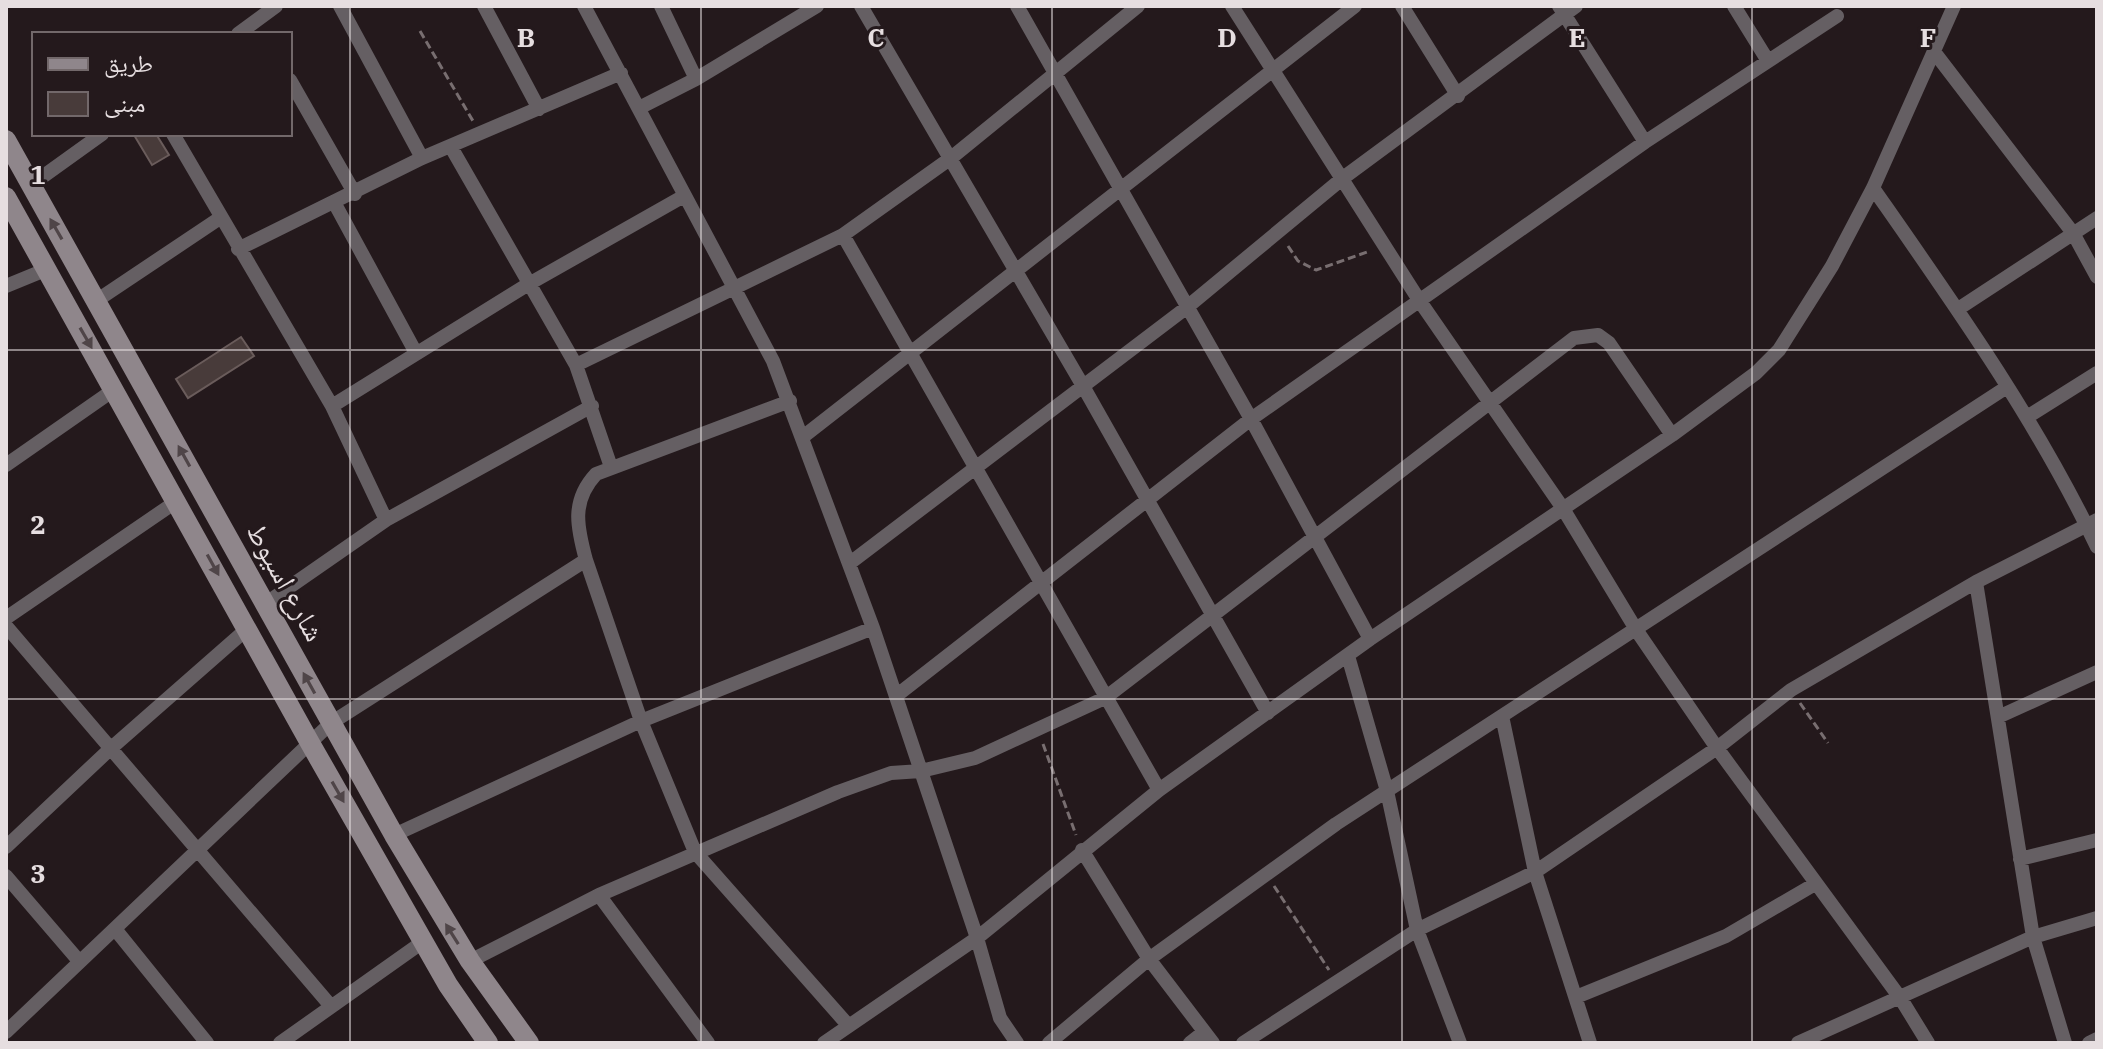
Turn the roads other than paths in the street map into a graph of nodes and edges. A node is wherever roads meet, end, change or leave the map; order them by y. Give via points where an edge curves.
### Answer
1 (276, 6) edge
2 (340, 6) edge
3 (484, 6) edge
4 (584, 6) edge
5 (661, 6) edge
6 (817, 6) edge
7 (861, 6) edge
8 (1017, 6) edge
9 (1138, 6) edge
10 (1232, 6) edge
11 (1355, 6) edge
12 (1402, 6) edge
13 (1734, 6) edge
14 (1954, 6) edge
15 (1567, 9) edge
16 (1837, 16) dead end
17 (260, 27) edge
18 (1935, 53) junction
19 (1768, 61) junction
20 (1275, 71) junction
21 (621, 73) junction
22 (1053, 75) junction
23 (696, 79) junction
24 (292, 84) edge
25 (1458, 96) junction
26 (639, 108) junction
27 (539, 109) junction
28 (99, 136) edge
29 (174, 136) edge
30 (6, 140) edge
31 (1645, 142) junction
32 (451, 147) junction
33 (422, 158) junction
34 (951, 158) junction
35 (1343, 178) junction
36 (31, 185) junction
37 (1873, 188) junction
38 (1121, 190) junction
39 (355, 194) junction
40 (684, 196) junction
41 (6, 197) edge
42 (335, 204) junction
43 (220, 218) junction
44 (2097, 218) edge
45 (2073, 233) junction
46 (843, 235) junction
47 (238, 249) junction
48 (45, 270) junction
49 (1017, 272) junction
50 (2097, 277) edge
51 (527, 285) junction
52 (6, 286) edge
53 (735, 289) junction
54 (1419, 300) junction
55 (96, 301) junction
56 (1186, 308) junction
57 (1958, 309) junction
58 (416, 353) junction
59 (912, 354) junction
60 (576, 365) junction
61 (2097, 373) edge
62 (1083, 386) junction
63 (2007, 387) junction
64 (115, 389) junction
65 (790, 401) junction
66 (1490, 401) junction
67 (332, 406) junction
68 (592, 406) junction
69 (2027, 417) junction
70 (1251, 419) junction
71 (1672, 435) junction
72 (804, 436) junction
73 (6, 465) edge
74 (611, 467) junction
75 (976, 467) junction
76 (1146, 500) junction
77 (177, 501) junction
78 (1562, 507) junction
79 (386, 520) junction
80 (2092, 523) edge
81 (1315, 536) junction
82 (2097, 547) edge
83 (586, 560) junction
84 (850, 563) junction
85 (1976, 582) junction
86 (1042, 584) junction
87 (265, 604) junction
88 (1212, 617) junction
89 (6, 618) edge
90 (6, 626) edge
91 (248, 628) junction
92 (873, 628) junction
93 (1637, 631) junction
94 (1370, 639) junction
95 (1348, 656) junction
96 (2097, 672) edge
97 (896, 696) junction
98 (1105, 698) junction
99 (1268, 713) junction
100 (1502, 716) junction
101 (1998, 717) junction
102 (641, 721) junction
103 (331, 723) junction
104 (310, 743) junction
105 (1717, 748) junction
106 (109, 750) junction
107 (921, 771) junction
108 (1159, 790) junction
109 (1387, 791) junction
110 (394, 835) junction
111 (2097, 840) edge
112 (6, 847) edge
113 (199, 850) junction
114 (1082, 850) junction
115 (695, 852) junction
116 (2020, 859) junction
117 (1535, 872) junction
118 (6, 876) edge
119 (1815, 884) junction
120 (599, 895) junction
121 (2097, 918) edge
122 (115, 929) junction
123 (1417, 930) junction
124 (2033, 937) junction
125 (977, 938) junction
126 (424, 941) junction
127 (1149, 959) junction
128 (79, 961) junction
129 (470, 961) junction
130 (1576, 997) junction
131 (1901, 999) junction
132 (330, 1005) junction
133 (848, 1025) junction
134 (6, 1032) edge
135 (1209, 1038) edge
136 (2097, 1039) edge
137 (290, 1040) edge
138 (207, 1043) edge
139 (488, 1043) edge
140 (529, 1043) edge
141 (708, 1043) edge
142 (824, 1043) edge
143 (1017, 1043) edge
144 (1049, 1043) edge
145 (1190, 1043) edge
146 (1243, 1043) edge
147 (1460, 1043) edge
148 (1590, 1043) edge
149 (1798, 1043) edge
150 (1928, 1043) edge
151 (2065, 1043) edge
152 (2089, 1043) edge

1 - 17 street
2 - 33 street
3 - 27 street
4 - 21 street
5 - 23 street
6 - 23 street
7 - 34 street
8 - 22 street
9 - 22 street
10 - 20 street
11 - 20 street
12 - 25 street
13 - 19 street
14 - 18 street
15 - 25 street
15 - 31 street
16 - 19 street
18 - 37 street
18 - 45 street
19 - 31 street
20 - 35 street
20 - 38 street
21 - 26 street
21 - 27 street
22 - 34 street
22 - 38 street
23 - 26 street
24 - 39 street
25 - 35 street
26 - 40 street
27 - 32 street
28 - 36 street
29 - 43 street
30 - 36 street, شارع اسيوط
31 - 54 street
32 - 33 street
32 - 51 street
33 - 39 street
34 - 46 street
34 - 49 street
35 - 54 street
35 - 56 street
55 -> 36 street, شارع اسيوط
37 - 57 street
37 - 71 street via 1779,350
38 - 49 street
38 - 56 street
39 - 42 street
40 - 51 street
40 - 53 street
41 - 48 street, شارع اسيوط
42 - 47 street
42 - 58 street
43 - 47 street
43 - 55 street
44 - 45 street
45 - 50 street
45 - 57 street
46 - 53 street
46 - 59 street
47 - 67 street
48 - 52 street
48 -> 64 street, شارع اسيوط
49 - 59 street
49 - 62 street
51 - 58 street
51 - 60 street
53 - 60 street
53 - 65 street
54 - 66 street
54 - 70 street
87 -> 55 street, شارع اسيوط
56 - 62 street
56 - 70 street
57 - 63 street
58 - 67 street
59 - 72 street
59 - 75 street
60 - 68 street
61 - 69 street
62 - 75 street
62 - 76 street
63 - 69 street
63 - 93 street
64 - 73 street
64 - 77 street, شارع اسيوط
65 - 72 street
65 - 74 street
66 - 71 street via 1574,338 1598,335 1609,343
66 - 78 street
66 - 81 street
67 - 79 street
68 - 74 street
68 - 79 street
69 - 80 street
70 - 76 street
70 - 81 street
71 - 78 street
72 - 84 street
74 - 83 street via 596,474 580,499 578,528
75 - 84 street
75 - 86 street
76 - 86 street
76 - 88 street
77 - 89 street
77 -> 91 street, شارع اسيوط
78 - 93 street
78 - 94 street
79 - 87 street
80 - 82 street
80 - 85 street
81 - 88 street
81 - 94 street
83 - 102 street
83 - 103 street
84 - 92 street
85 - 101 street
85 - 105 street via 1791,690
86 - 97 street
86 - 98 street
103 -> 87 street, شارع اسيوط
88 - 98 street
88 - 99 street
90 - 106 street
91 - 104 street, شارع اسيوط
91 - 106 street
92 - 97 street
92 - 102 street
93 - 100 street
93 - 105 street
94 - 95 street
95 - 99 street
95 - 109 street
96 - 101 street
97 - 107 street
98 - 107 street via 975,758
98 - 108 street
99 - 108 street
100 - 109 street
100 - 117 street
101 - 116 street
102 - 110 street
102 - 115 street
103 - 104 street
103 - 110 street, شارع اسيوط
104 - 113 street
104 -> 126 street, شارع اسيوط
105 - 117 street
105 - 119 street
106 - 112 street
106 - 113 street
107 - 115 street via 878,776
107 - 125 street
108 - 114 street
109 - 123 street
109 - 127 street
129 -> 110 street, شارع اسيوط
111 - 116 street
113 - 122 street
113 - 132 street
114 - 125 street
114 - 127 street
115 - 120 street
115 - 133 street
116 - 124 street
117 - 123 street
117 - 130 street
118 - 128 street
119 - 130 street via 1726,936
119 - 131 street
120 - 129 street
120 - 141 street
121 - 124 street
122 - 128 street
122 - 138 street
123 - 146 street
123 - 147 street
124 - 131 street
124 - 151 street
125 - 133 street
125 - 143 street via 1000,1018
126 - 132 street
126 - 139 street, شارع اسيوط
127 - 135 street
127 - 144 street
128 - 134 street
129 - 140 street, شارع اسيوط
130 - 148 street
131 - 149 street
131 - 150 street
132 - 137 street
133 - 142 street
135 - 145 street
136 - 152 street

